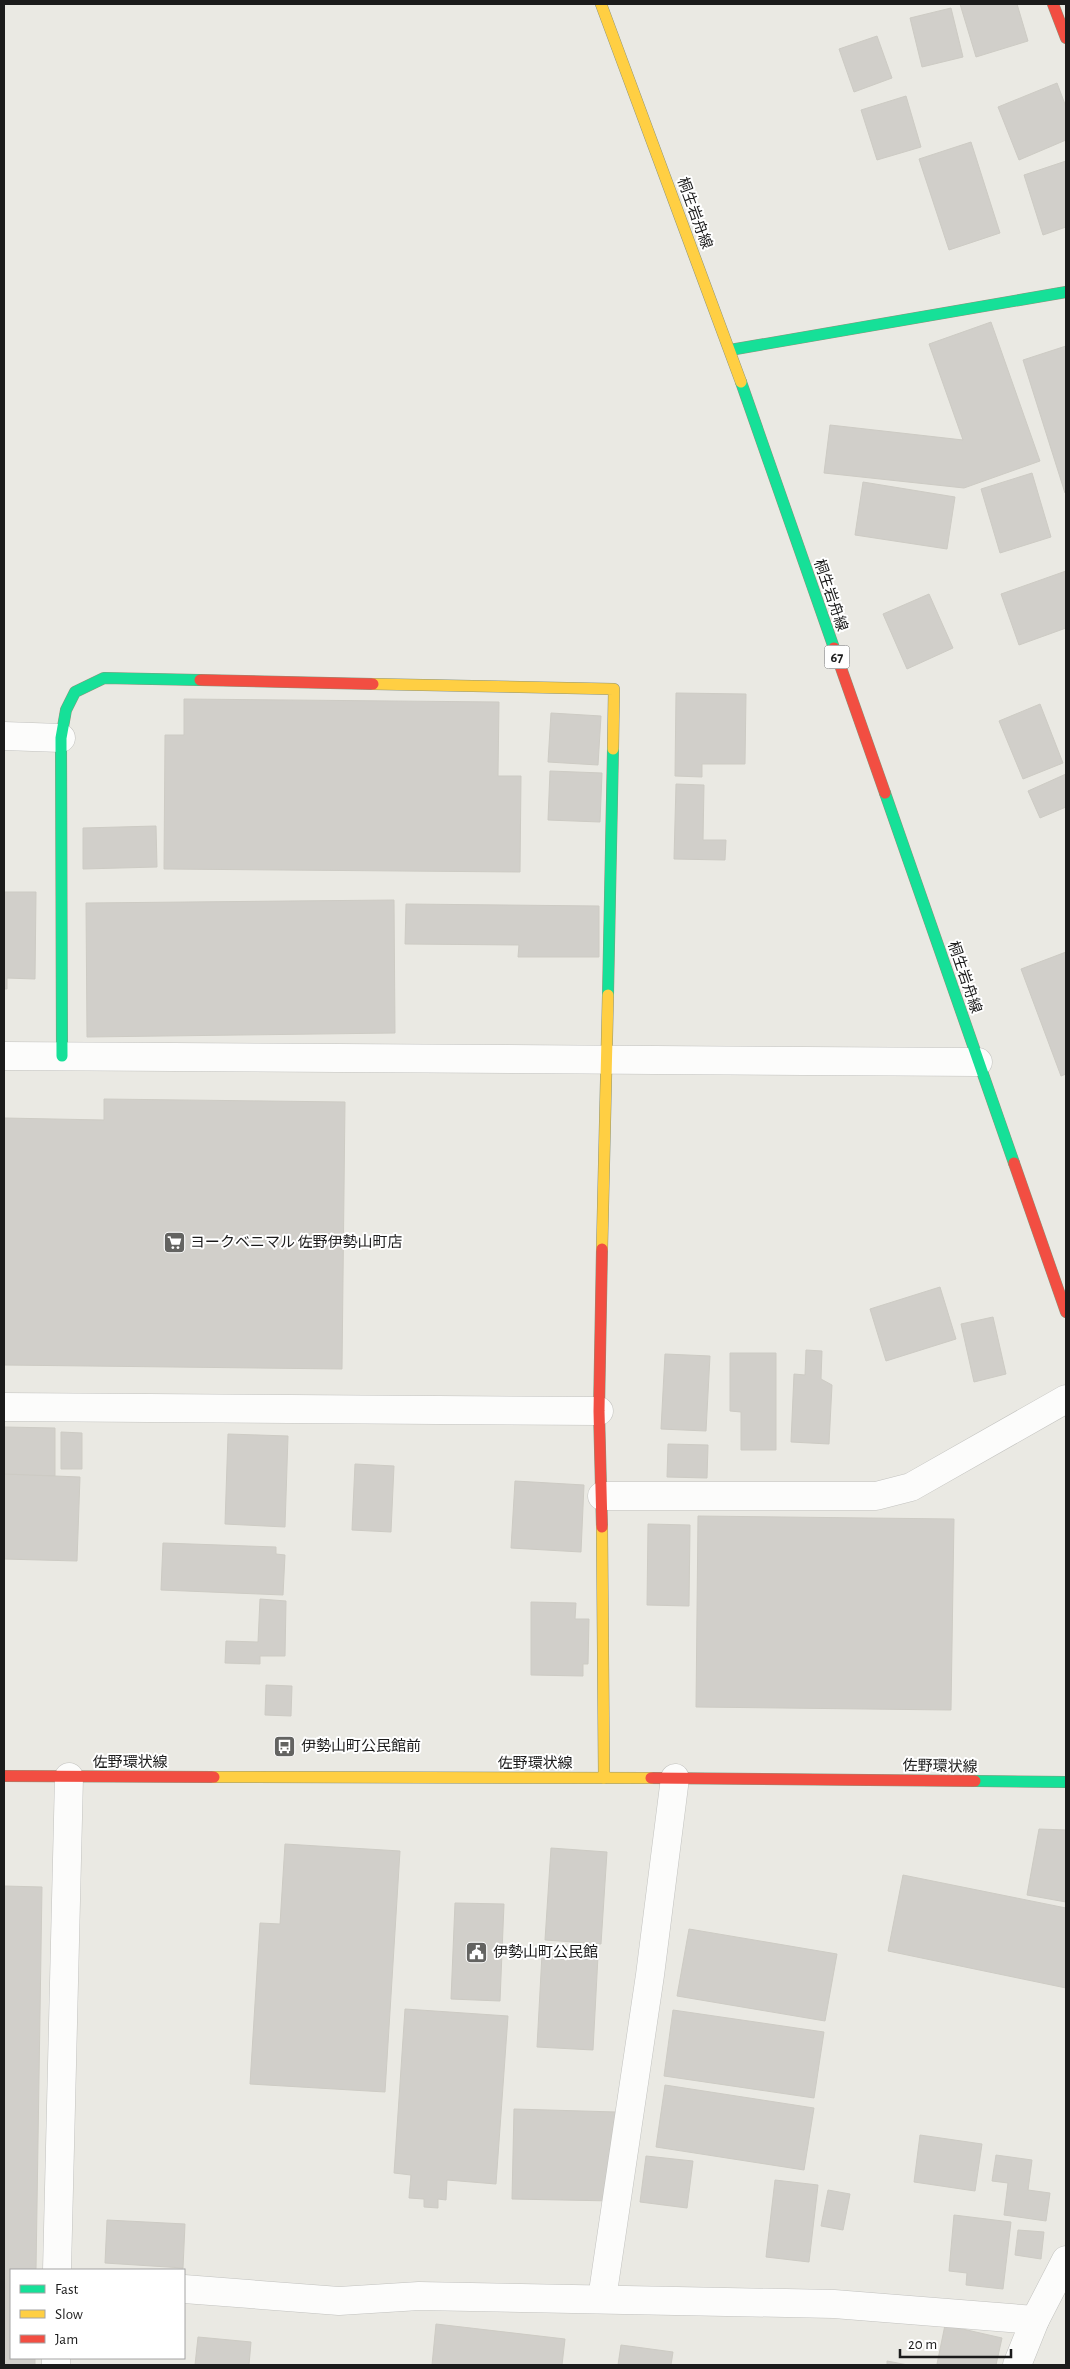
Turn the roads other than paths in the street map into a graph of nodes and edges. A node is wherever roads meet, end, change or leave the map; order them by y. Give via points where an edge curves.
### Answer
1 (601, 4) edge
2 (1053, 4) edge
3 (1066, 38) edge
4 (1066, 292) edge
5 (730, 350) junction
6 (4, 736) edge
7 (60, 738) junction
8 (4, 1056) edge
9 (62, 1056) junction
10 (606, 1060) junction
11 (978, 1062) junction
12 (1066, 1312) edge
13 (1066, 1399) edge
14 (4, 1407) edge
15 (599, 1411) junction
16 (602, 1496) junction
17 (4, 1776) edge
18 (69, 1777) junction
19 (604, 1778) junction
20 (675, 1778) junction
21 (1066, 1782) edge
22 (1066, 2260) edge
23 (57, 2269) edge
24 (185, 2289) edge
25 (602, 2299) junction
26 (1035, 2320) junction
27 (1017, 2365) edge

1 - 5 main road, 桐生岩舟線 / 67
2 - 3 main road
4 - 5 main road
5 - 11 main road, 桐生岩舟線 / 67
6 - 7 street
7 - 9 main road
7 - 10 main road via 66,710 75,692 104,678 614,689
8 - 9 street
9 - 10 street
10 - 11 street
10 - 15 main road
11 - 12 main road, 桐生岩舟線 / 67
13 - 16 street via 912,1488 876,1496
14 - 15 street
15 - 16 main road
16 - 19 main road
17 - 18 main road, 佐野環状線
18 - 19 main road, 佐野環状線
18 - 23 street
19 - 20 main road, 佐野環状線
20 - 21 main road, 佐野環状線
20 - 25 street
22 - 26 street
24 - 25 street via 339,2301 419,2296
25 - 26 street via 834,2304
26 - 27 street

